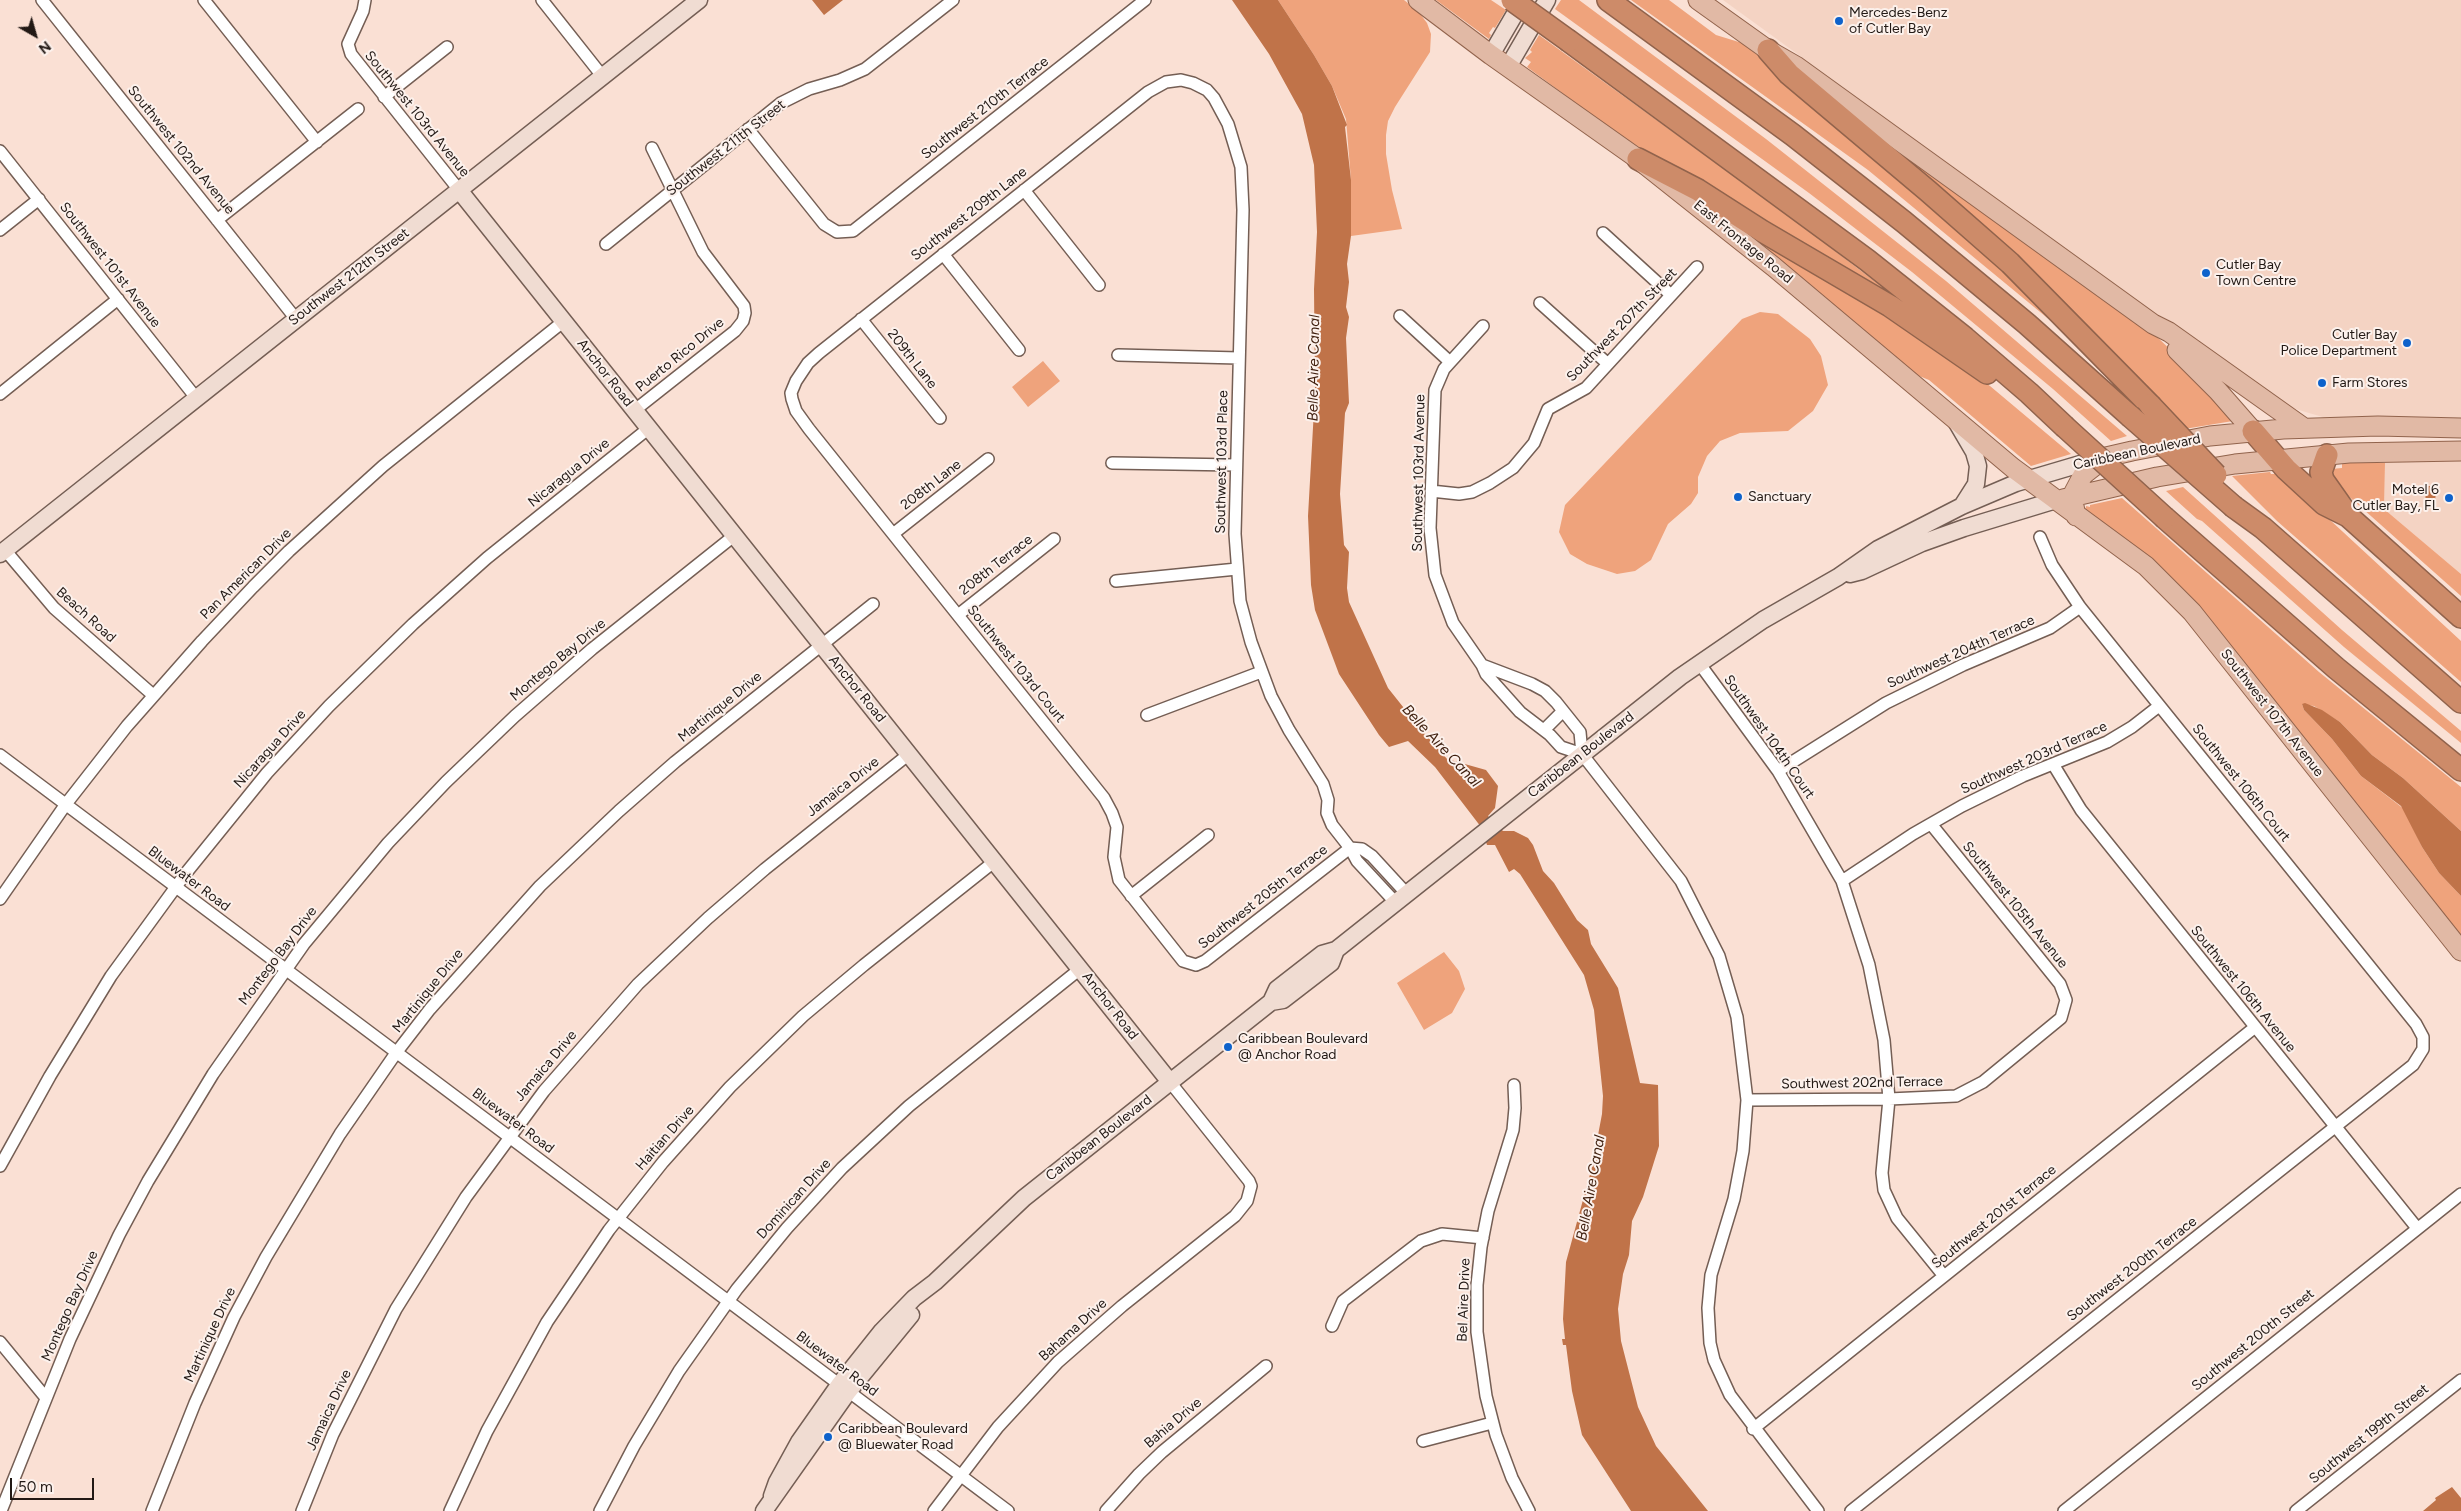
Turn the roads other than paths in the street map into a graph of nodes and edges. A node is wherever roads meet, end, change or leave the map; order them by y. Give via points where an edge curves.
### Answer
1 (42, 0) edge
2 (204, 0) edge
3 (365, 0) edge
4 (699, 0) edge
5 (954, 0) edge
6 (1144, 0) edge
7 (1418, 0) edge
8 (1512, 0) edge
9 (1524, 0) edge
10 (1547, 0) edge
11 (1608, 0) edge
12 (1698, 0) edge
13 (548, 2) edge
14 (447, 47) dead end
15 (1768, 50) junction
16 (1491, 55) junction
17 (1508, 67) junction
18 (603, 76) junction
19 (1178, 80) joint
20 (384, 97) junction
21 (358, 109) dead end
22 (748, 129) junction
23 (316, 142) junction
24 (652, 148) dead end
25 (0, 151) edge
26 (1638, 159) junction
27 (460, 190) junction
28 (674, 190) junction
29 (1024, 190) junction
30 (39, 199) junction
31 (217, 220) junction
32 (0, 230) edge
33 (1603, 233) dead end
34 (606, 244) dead end
35 (943, 254) junction
36 (1697, 268) dead end
37 (1099, 285) dead end
38 (1671, 295) junction
39 (118, 299) junction
40 (1540, 303) dead end
41 (1400, 316) dead end
42 (296, 319) junction
43 (861, 319) junction
44 (564, 321) junction
45 (2153, 324) junction
46 (1483, 326) dead end
47 (1019, 350) dead end
48 (1118, 355) dead end
49 (1239, 358) junction
50 (1450, 362) junction
51 (1608, 364) junction
52 (793, 388) joint
53 (0, 394) edge
54 (197, 399) junction
55 (635, 410) junction
56 (940, 418) dead end
57 (1955, 419) junction
58 (2064, 426) junction
59 (649, 428) junction
60 (2304, 428) junction
61 (2461, 428) edge
62 (2253, 431) junction
63 (2461, 451) edge
64 (2327, 455) junction
65 (2106, 457) junction
66 (988, 459) dead end
67 (2278, 459) junction
68 (1112, 463) dead end
69 (1236, 466) junction
70 (2203, 468) junction
71 (2028, 480) junction
72 (1431, 491) junction
73 (2064, 498) junction
74 (2239, 505) junction
75 (1962, 506) junction
76 (2348, 516) junction
77 (893, 534) junction
78 (735, 535) junction
79 (2040, 537) dead end
80 (1054, 539) dead end
81 (3, 552) edge
82 (1237, 569) junction
83 (1838, 576) junction
84 (1116, 581) dead end
85 (873, 604) dead end
86 (2080, 607) junction
87 (958, 615) junction
88 (2461, 616) edge
89 (822, 645) junction
90 (1699, 663) junction
91 (1482, 665) junction
92 (1261, 672) junction
93 (154, 695) junction
94 (2461, 702) edge
95 (2159, 706) junction
96 (1564, 711) junction
97 (1146, 715) dead end
98 (1544, 730) junction
99 (909, 754) junction
100 (1582, 754) junction
101 (0, 756) edge
102 (2053, 764) junction
103 (2461, 770) edge
104 (1778, 771) junction
105 (66, 804) junction
106 (1931, 824) junction
107 (1208, 835) dead end
108 (1350, 848) junction
109 (995, 861) junction
110 (1842, 882) junction
111 (175, 888) junction
112 (1131, 896) junction
113 (1401, 898) junction
114 (0, 899) edge
115 (2461, 951) edge
116 (1192, 964) joint
117 (285, 969) junction
118 (1080, 969) junction
119 (2066, 1009) joint
120 (2254, 1028) junction
121 (2424, 1044) joint
122 (396, 1053) junction
123 (1170, 1082) junction
124 (1514, 1085) dead end
125 (1889, 1099) junction
126 (1747, 1100) junction
127 (2334, 1127) junction
128 (508, 1137) junction
129 (0, 1166) edge
130 (1250, 1190) joint
131 (2461, 1194) edge
132 (618, 1219) junction
133 (2417, 1228) junction
134 (1483, 1238) junction
135 (1944, 1276) junction
136 (728, 1301) junction
137 (1332, 1326) dead end
138 (0, 1342) edge
139 (1266, 1366) dead end
140 (2461, 1380) edge
141 (843, 1388) junction
142 (46, 1398) junction
143 (1492, 1423) junction
144 (1754, 1429) junction
145 (1423, 1442) dead end
146 (960, 1476) junction
147 (1, 1511) edge
148 (152, 1511) edge
149 (302, 1511) edge
150 (450, 1511) edge
151 (600, 1511) edge
152 (764, 1511) edge
153 (934, 1511) edge
154 (1008, 1511) edge
155 (1106, 1511) edge
156 (1529, 1511) edge
157 (1818, 1511) edge
158 (1851, 1511) edge
159 (2064, 1511) edge
160 (2296, 1511) edge

1 - 31 street, Southwest 102nd Avenue
2 - 23 street
3 - 20 street, Southwest 103rd Avenue via 360,20 350,37 349,49
4 - 18 street, Southwest 212th Street
5 - 22 street, Southwest 211th Street via 865,69 791,97
6 - 22 street, Southwest 210th Terrace via 853,231 832,231 820,220
7 - 16 main road, East Frontage Road
8 - 58 highway, bridge via 1867,260 1965,338
9 - 16 street
10 - 17 street
11 - 74 highway, bridge via 1785,129 1904,222
12 - 15 main road
13 - 18 street
14 - 20 street
15 - 45 main road via 1796,66
15 - 74 highway, bridge via 1789,74 2010,263 2150,405
16 - 17 main road, East Frontage Road
17 - 26 main road, East Frontage Road
18 - 27 street, Southwest 212th Street
19 - 29 street, Southwest 209th Lane via 1159,84
19 - 49 street, Southwest 103rd Place via 1199,85 1214,98 1228,124 1238,157 1243,196
20 - 27 street, Southwest 103rd Avenue
21 - 23 street
22 - 28 street, Southwest 211th Street
23 - 31 street
24 - 28 street
25 - 30 street, Southwest 101st Avenue
26 - 57 main road, East Frontage Road via 1774,267
26 - 58 highway via 1698,190 1890,306
27 - 42 street, Southwest 212th Street
27 - 44 street, Anchor Road
28 - 34 street, Southwest 211th Street
28 - 55 street, Puerto Rico Drive via 703,252 746,312 735,332
29 - 35 street, Southwest 209th Lane
29 - 37 street
30 - 32 street
30 - 39 street, Southwest 101st Avenue
31 - 42 street, Southwest 102nd Avenue
33 - 38 street
35 - 43 street, Southwest 209th Lane
35 - 47 street
36 - 38 street, Southwest 207th Street
38 - 51 street, Southwest 207th Street
39 - 53 street
39 - 54 street, Southwest 101st Avenue
40 - 51 street
41 - 50 street
42 - 54 street, Southwest 212th Street
43 - 52 street, Southwest 209th Lane via 813,358
43 - 56 street, 209th Lane
44 - 55 street, Anchor Road
44 - 93 street, Pan American Drive via 349,496 253,587
45 - 60 main road
45 - 62 main road
46 - 50 street, Southwest 103rd Avenue
48 - 49 street
49 - 69 street, Southwest 103rd Place
50 - 72 street, Southwest 103rd Avenue via 1439,375 1435,390
51 - 72 street, Southwest 207th Street via 1583,391 1561,400 1548,410 1534,444 1507,472 1472,492
52 - 77 street, Southwest 103rd Court via 793,404 802,419
54 - 81 street, Southwest 212th Street
55 - 59 street, Anchor Road
57 - 71 main road, East Frontage Road
57 - 75 street via 1974,452 1978,466 1976,484
58 - 103 highway, bridge via 2336,668
59 - 78 street, Anchor Road
59 - 111 street, Nicaragua Drive via 487,558 397,638 273,766
60 - 61 main road, Caribbean Boulevard
60 - 62 main road, Caribbean Boulevard
62 - 65 main road, Caribbean Boulevard via 2169,443
62 - 67 highway
62 - 70 main road
63 - 64 main road, Caribbean Boulevard
64 - 67 main road, Caribbean Boulevard
64 - 76 highway via 2321,472 2323,480
65 - 71 street, Caribbean Boulevard
65 - 73 main road
66 - 77 street, 208th Lane
67 - 70 main road, Caribbean Boulevard
67 - 76 highway via 2324,504
68 - 69 street
69 - 82 street, Southwest 103rd Place via 1234,534
70 - 73 main road, Caribbean Boulevard
71 - 73 main road, East Frontage Road
71 - 75 street, Caribbean Boulevard
72 - 91 street, Southwest 103rd Avenue via 1434,575 1454,623
73 - 83 street, Caribbean Boulevard via 1964,528 1862,571
73 - 115 main road, Southwest 107th Avenue via 2076,516 2146,566 2192,612
74 - 94 highway
75 - 83 street, Caribbean Boulevard via 1878,549
76 - 88 highway
77 - 87 street, Southwest 103rd Court
78 - 89 street, Anchor Road
78 - 117 street, Montego Bay Drive via 561,676 479,750 382,850
79 - 86 street, Southwest 106th Court via 2052,565
80 - 87 street, 208th Terrace
81 - 93 street, Beach Road via 54,608
82 - 84 street
82 - 92 street, Southwest 103rd Place via 1244,615
83 - 90 street, Caribbean Boulevard via 1775,612
85 - 89 street, Martinique Drive
86 - 95 street, Southwest 106th Court
86 - 104 street, Southwest 204th Terrace via 2050,628 1963,664 1886,703
87 - 112 street, Southwest 103rd Court via 1109,805 1117,827 1114,858 1117,874
89 - 99 street, Anchor Road
89 - 122 street, Martinique Drive via 675,762 584,843 499,929
90 - 100 street, Caribbean Boulevard
90 - 104 street, Southwest 104th Court
91 - 96 street via 1538,687
91 - 98 street, Southwest 103rd Avenue via 1512,704
92 - 97 street
92 - 108 street, Southwest 103rd Place via 1289,730 1320,777 1327,796 1329,820
93 - 105 street, Pan American Drive
95 - 102 street, Southwest 203rd Terrace via 2117,737
95 - 121 street, Southwest 106th Court via 2416,1024
96 - 98 street
96 - 100 street via 1580,732
98 - 100 street, Southwest 103rd Avenue via 1561,747
99 - 109 street, Anchor Road
99 - 128 street, Jamaica Drive via 765,869 658,964 580,1048
100 - 113 street, Caribbean Boulevard
100 - 126 street via 1671,867 1709,933 1725,973 1737,1017
101 - 105 street, Bluewater Road
102 - 106 street, Southwest 203rd Terrace via 1993,790
102 - 120 street, Southwest 106th Avenue via 2082,810
104 - 110 street, Southwest 104th Court
105 - 111 street, Bluewater Road
105 - 114 street, Pan American Drive
106 - 110 street, Southwest 203rd Terrace
106 - 119 street, Southwest 105th Avenue via 2060,984 2066,997
107 - 112 street
108 - 113 street, Southwest 103rd Place via 1357,860
108 - 116 street, Southwest 205th Terrace via 1208,958
109 - 118 street, Anchor Road
109 - 132 street, Haitian Drive via 849,977 765,1052 679,1144
110 - 125 street, Southwest 104th Court via 1869,964 1884,1040
111 - 117 street, Bluewater Road
111 - 129 street, Nicaragua Drive via 90,1009
112 - 116 street, Southwest 103rd Court via 1179,957
113 - 123 street, Caribbean Boulevard via 1336,950 1322,954 1277,989 1271,1002
117 - 122 street, Bluewater Road
117 - 142 street, Montego Bay Drive via 213,1074 151,1174 90,1296
118 - 123 street, Anchor Road
118 - 136 street, Dominican Drive via 942,1078 871,1140 804,1209
119 - 125 street, Southwest 202nd Terrace via 2055,1025 1971,1090 1949,1097
120 - 127 street, Southwest 106th Avenue
120 - 135 street, Southwest 201st Terrace
121 - 127 street, Southwest 200th Terrace via 2421,1055 2412,1065
122 - 128 street, Bluewater Road
122 - 148 street, Martinique Drive via 325,1158 262,1263 198,1396
123 - 130 street, Anchor Road via 1246,1177
123 - 141 street, Caribbean Boulevard via 1024,1198 914,1298 882,1331
124 - 134 street, Bel Aire Drive via 1514,1130 1488,1211
125 - 126 street, Southwest 202nd Terrace
125 - 135 street, Southwest 104th Court via 1882,1173 1886,1198 1897,1218
126 - 144 street via 1744,1151 1729,1218 1711,1275 1708,1308 1714,1360 1730,1395
127 - 133 street, Southwest 106th Avenue
127 - 158 street, Southwest 200th Terrace
128 - 132 street, Bluewater Road
128 - 149 street, Jamaica Drive via 446,1227 390,1321 333,1434
130 - 146 street, Bahama Drive via 1240,1212 1122,1306 1058,1362 998,1427
131 - 133 street, Southwest 200th Street
132 - 136 street, Bluewater Road
132 - 150 street, Haitian Drive via 556,1309 516,1376 472,1459
133 - 159 street, Southwest 200th Street
134 - 137 street via 1442,1234 1421,1241 1343,1302
134 - 143 street, Bel Aire Drive via 1477,1285 1477,1340
135 - 144 street, Southwest 201st Terrace
136 - 141 street, Bluewater Road
136 - 151 street, Dominican Drive via 668,1387
138 - 142 street
139 - 155 street, Bahia Drive via 1168,1446
140 - 160 street, Southwest 199th Street
141 - 146 street, Bluewater Road
141 - 152 street, Caribbean Boulevard via 799,1442
142 - 147 street, Montego Bay Drive
143 - 145 street
143 - 156 street, Bel Aire Drive via 1506,1464
144 - 157 street
146 - 153 street, Bahama Drive
146 - 154 street, Bluewater Road

